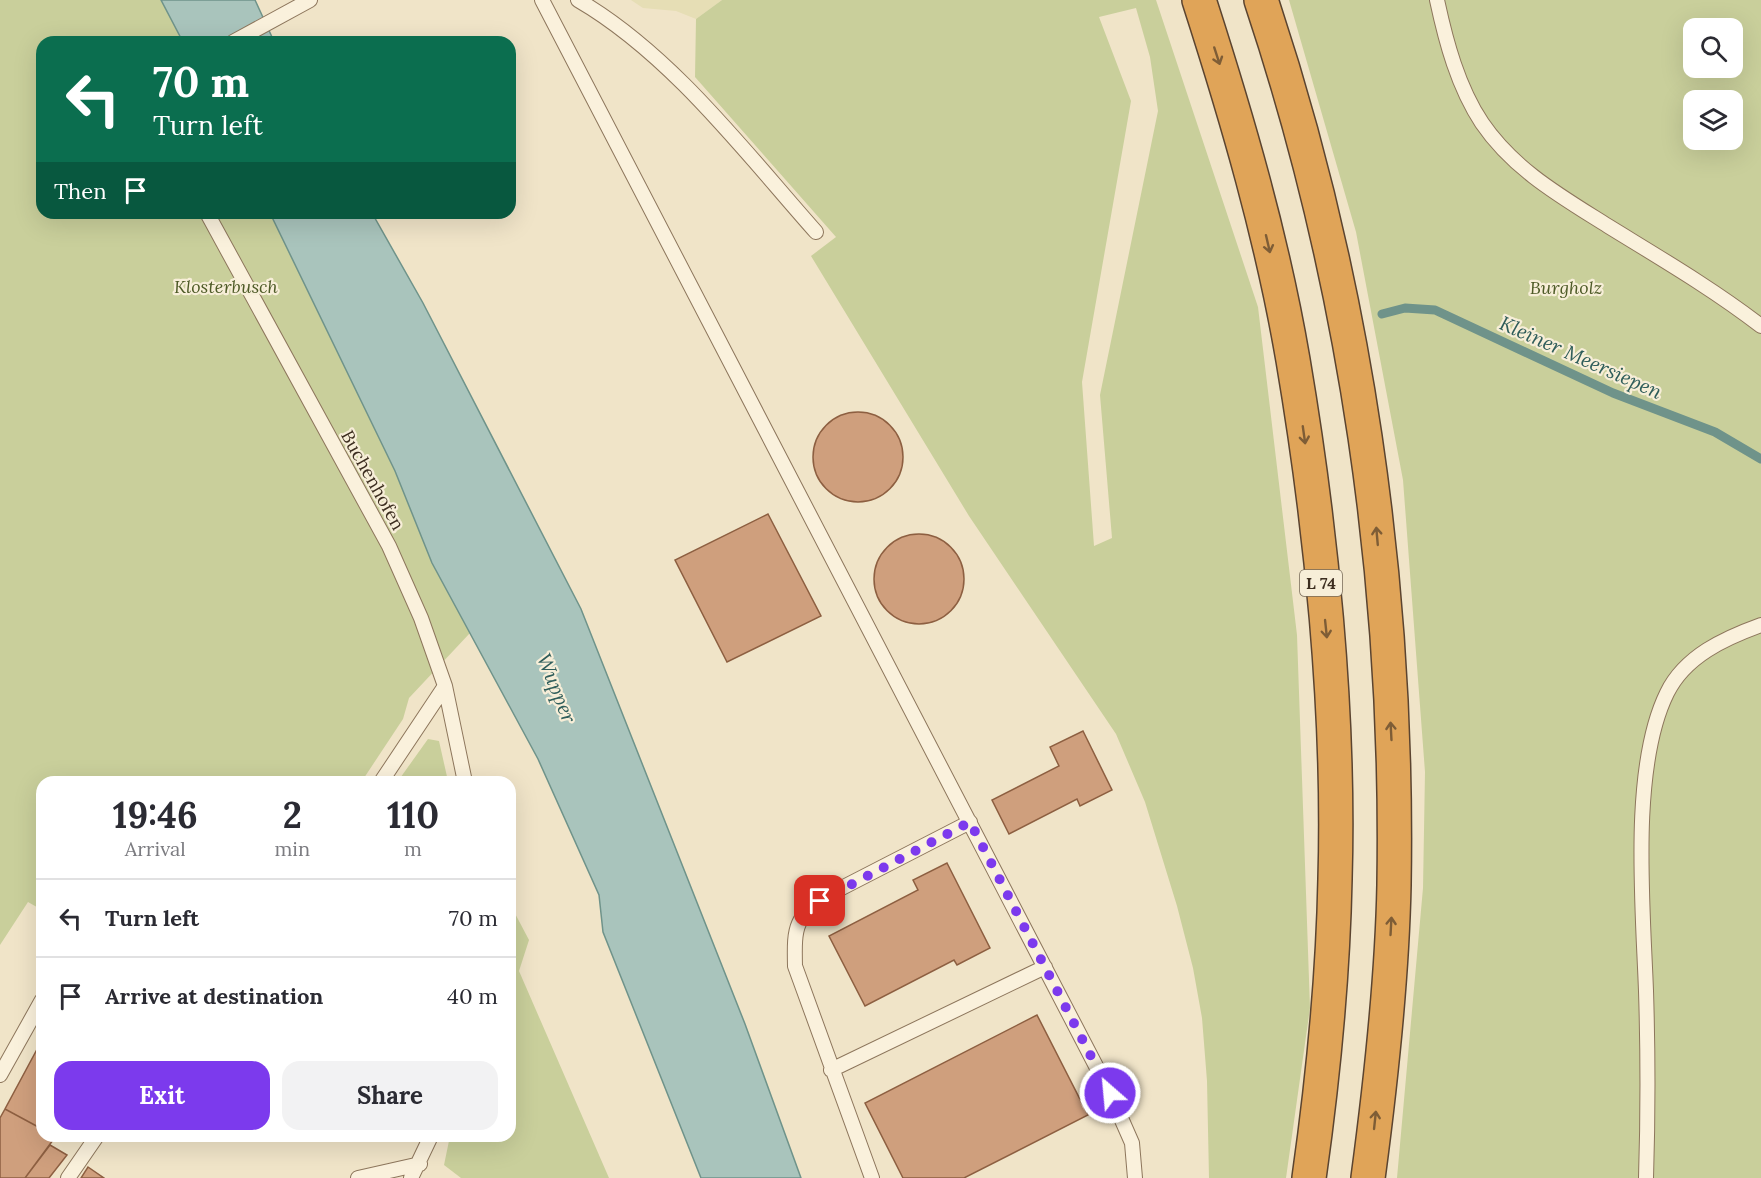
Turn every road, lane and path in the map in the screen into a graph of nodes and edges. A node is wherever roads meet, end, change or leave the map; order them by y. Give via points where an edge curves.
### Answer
1 (310, 0) edge
2 (542, 0) edge
3 (578, 0) edge
4 (1199, 0) edge
5 (1261, 0) edge
6 (1437, 0) edge
7 (244, 36) edge
8 (210, 219) edge
9 (816, 232) dead end
10 (1761, 326) edge
11 (1761, 626) edge
12 (445, 686) junction
13 (385, 776) edge
14 (464, 776) edge
15 (970, 822) junction
16 (1045, 967) junction
17 (36, 1011) edge
18 (831, 1070) junction
19 (0, 1075) edge
20 (93, 1142) edge
21 (429, 1142) edge
22 (420, 1164) junction
23 (68, 1178) edge
24 (358, 1178) edge
25 (411, 1178) edge
26 (872, 1178) edge
27 (1135, 1178) edge
28 (1309, 1178) edge
29 (1368, 1178) edge
30 (1646, 1178) edge

1 - 7 lane
2 - 15 lane
3 - 9 lane via 627,31 657,58
4 -> 28 highway, L 74 via 1247,158 1293,359 1328,646 1335,878 1328,1007
29 -> 5 highway via 1387,1017 1394,887 1385,623 1372,483 1352,355 1306,144
6 - 10 lane via 1471,104 1516,164
8 - 12 lane, Buchenhofen via 388,546 421,618
11 - 30 lane via 1711,647 1678,675 1667,693 1651,746 1642,843 1649,1086
12 - 13 lane
12 - 14 lane, Buchenhofen
15 - 16 lane
15 - 18 lane via 830,894 809,908 795,932 795,966
16 - 18 lane
16 - 27 lane via 1132,1143
17 - 19 lane
18 - 26 lane
20 - 23 lane
21 - 22 lane
22 - 24 lane
22 - 25 lane

